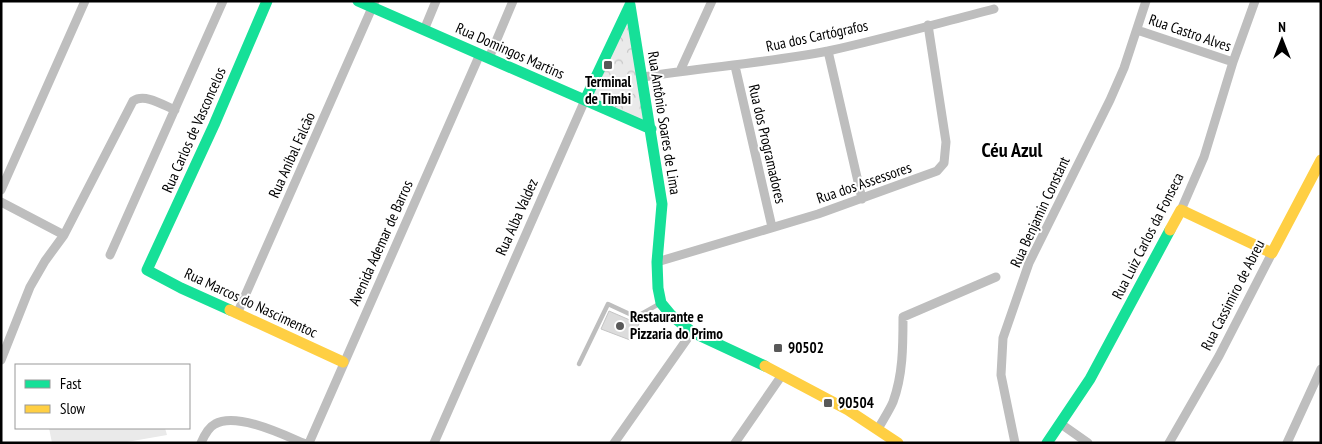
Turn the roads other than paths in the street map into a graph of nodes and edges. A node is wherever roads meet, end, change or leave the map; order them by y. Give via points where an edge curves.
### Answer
1 (85, 1) edge
2 (223, 1) edge
3 (268, 1) edge
4 (358, 1) edge
5 (436, 1) edge
6 (512, 1) edge
7 (712, 1) edge
8 (1146, 1) edge
9 (1255, 1) edge
10 (630, 3) edge
11 (374, 4) edge
12 (994, 9) dead end
13 (928, 25) junction
14 (424, 30) junction
15 (1137, 30) junction
16 (828, 50) junction
17 (484, 56) junction
18 (1233, 62) junction
19 (735, 66) junction
20 (680, 71) junction
21 (643, 77) junction
22 (585, 100) junction
23 (174, 110) junction
24 (651, 129) junction
25 (1321, 160) edge
26 (1, 190) edge
27 (862, 199) junction
28 (1, 202) edge
29 (1182, 210) junction
30 (772, 227) junction
31 (64, 235) junction
32 (1272, 253) junction
33 (110, 255) dead end
34 (657, 262) junction
35 (146, 270) joint
36 (996, 277) dead end
37 (661, 303) junction
38 (237, 314) junction
39 (692, 332) junction
40 (1, 360) edge
41 (343, 362) junction
42 (579, 364) dead end
43 (1321, 369) edge
44 (782, 375) junction
45 (1061, 424) junction
46 (878, 429) junction
47 (201, 443) edge
48 (302, 443) edge
49 (308, 443) edge
50 (434, 443) edge
51 (614, 443) edge
52 (735, 443) edge
53 (898, 443) edge
54 (1015, 443) edge
55 (1047, 443) edge
56 (1088, 443) edge
57 (1169, 443) edge
58 (1288, 443) edge

1 - 26 street
2 - 23 street, Rua Carlos de Vasconcelos
3 - 35 street, Rua Carlos de Vasconcelos
4 - 11 street, Rua Domingos Martins
5 - 14 street
6 - 17 street, Avenida Ademar de Barros
7 - 20 street
8 - 15 street, Rua Benjamin Constant
9 - 18 street, Rua Luiz Carlos da Fonseca
10 - 21 street, Rua Antônio Soares de Lima
10 - 22 street, Rua Alba Valdez
11 - 14 street, Rua Domingos Martins
11 - 38 street, Rua Aníbal Falcão
12 - 13 street, Rua dos Cartógrafos
13 - 16 street, Rua dos Cartógrafos
13 - 27 street, Rua dos Assessores via 946,142 944,163 937,172
14 - 17 street, Rua Domingos Martins
15 - 18 street, Rua Castro Alves
15 - 54 street, Rua Benjamin Constant via 1110,100 1030,263 1003,338 1001,375
16 - 19 street, Rua dos Cartógrafos
16 - 27 street
17 - 22 street, Rua Domingos Martins
17 - 41 street, Avenida Ademar de Barros
18 - 29 street, Rua Luiz Carlos da Fonseca via 1206,149
19 - 20 street, Rua dos Cartógrafos
19 - 30 street, Rua dos Programadores
20 - 21 street, Rua dos Cartógrafos
21 - 24 street, Rua Antônio Soares de Lima
22 - 24 street, Rua Domingos Martins
22 - 50 street, Rua Alba Valdez
23 - 31 street via 146,99 133,101
23 - 33 street, Rua Carlos de Vasconcelos
24 - 34 street, Rua Antônio Soares de Lima via 662,204
25 - 32 street, Rua Cassimiro de Abreu
27 - 30 street, Rua dos Assessores
28 - 31 street
29 - 32 street
29 - 45 street, Rua Luiz Carlos da Fonseca via 1090,379
30 - 34 street, Rua dos Assessores
31 - 40 street via 30,287
32 - 57 street, Rua Cassimiro de Abreu
34 - 37 street, Rua Antônio Soares de Lima
35 - 38 street, Rua Marcos do Nascimentoc
36 - 46 street via 903,317 898,383
37 - 39 street
37 - 42 lane via 636,317 608,304
38 - 41 street, Rua Marcos do Nascimentoc
39 - 44 street
39 - 51 street
41 - 49 street, Avenida Ademar de Barros
43 - 58 street
44 - 46 street
44 - 52 street
45 - 55 street, Rua Luiz Carlos da Fonseca
45 - 56 street
46 - 53 street
47 - 48 street via 215,424 238,421 260,425

